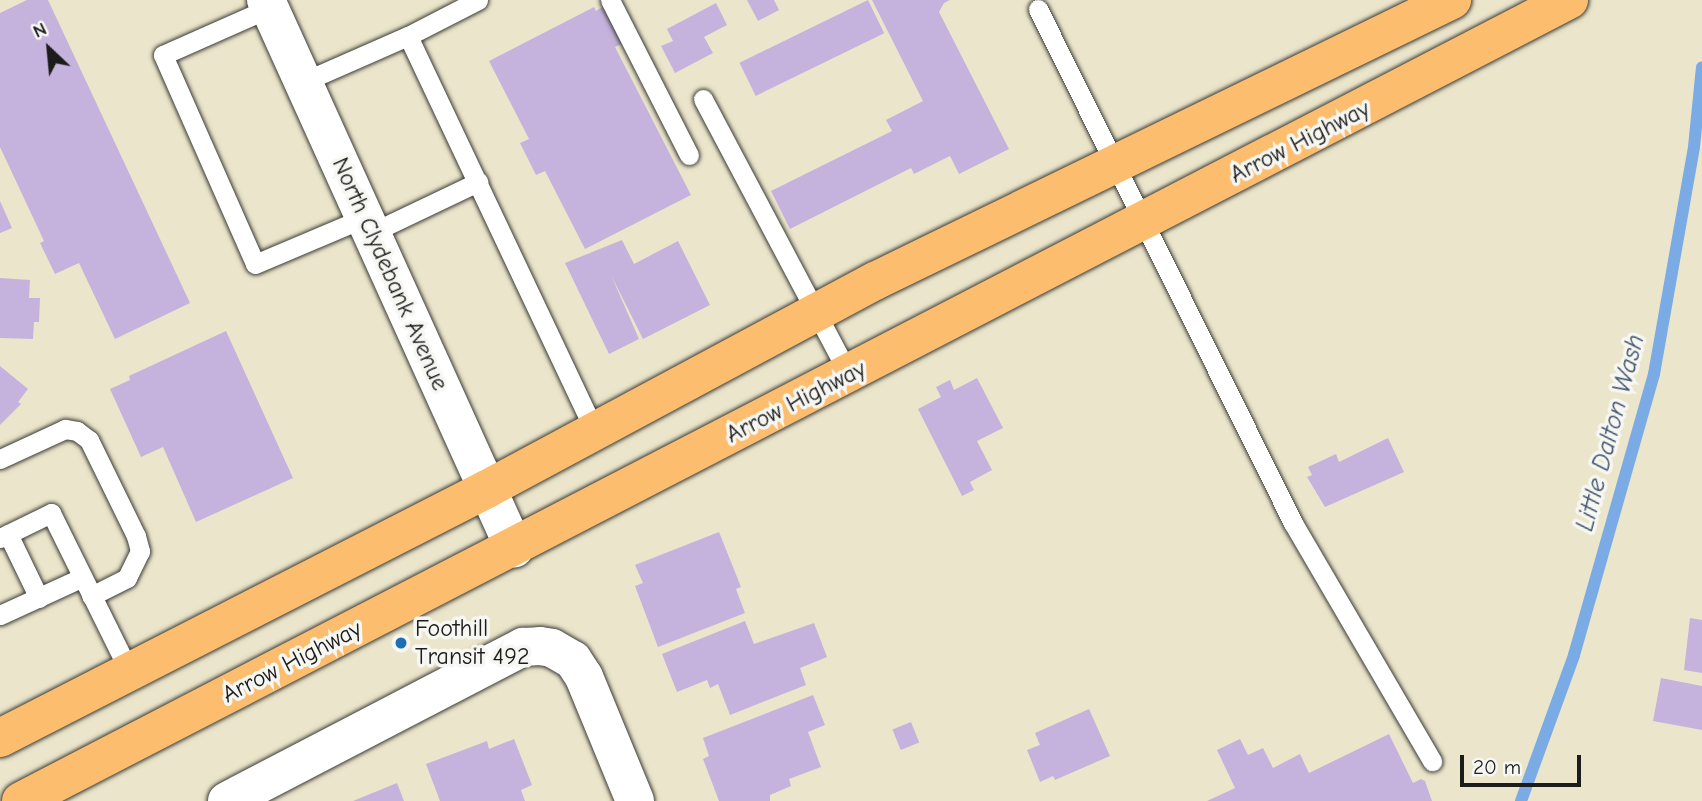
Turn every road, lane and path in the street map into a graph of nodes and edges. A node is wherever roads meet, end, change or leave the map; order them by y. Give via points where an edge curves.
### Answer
1 (478, 0) edge
2 (610, 0) edge
3 (1452, 0) edge
4 (1569, 0) edge
5 (267, 4) edge
6 (1038, 9) dead end
7 (408, 36) junction
8 (303, 82) junction
9 (703, 100) dead end
10 (689, 155) dead end
11 (1116, 164) junction
12 (478, 182) junction
13 (1143, 222) junction
14 (367, 225) junction
15 (814, 314) junction
16 (849, 375) junction
17 (595, 431) junction
18 (0, 459) edge
19 (487, 489) junction
20 (4, 536) edge
21 (514, 548) junction
22 (83, 577) junction
23 (92, 596) junction
24 (39, 598) junction
25 (0, 615) edge
26 (129, 671) junction
27 (0, 738) edge
28 (1432, 761) dead end
29 (21, 801) edge
30 (227, 801) edge
31 (635, 801) edge

1 - 7 lane
2 - 10 lane
3 - 11 main road
4 - 13 main road, Arrow Highway
5 - 8 street, North Clydebank Avenue
5 - 14 lane via 163,55 255,264
6 - 11 lane
7 - 8 lane
7 - 12 lane
8 - 14 street, North Clydebank Avenue
9 - 15 lane
11 - 13 lane
11 - 15 main road
12 - 14 lane
12 - 17 lane
13 - 16 main road, Arrow Highway
13 - 28 lane via 1293,523
14 - 19 street, North Clydebank Avenue
15 - 16 lane
15 - 17 main road
16 - 21 main road, Arrow Highway
17 - 19 main road
18 - 23 lane via 65,429 89,440 140,551 127,578
19 - 21 street, North Clydebank Avenue
19 - 26 main road
20 - 22 lane via 51,513
20 - 24 lane
21 - 29 main road, Arrow Highway
22 - 23 lane
22 - 24 lane
23 - 26 lane
24 - 25 lane
26 - 27 main road
30 - 31 street via 523,647 552,648 573,660

